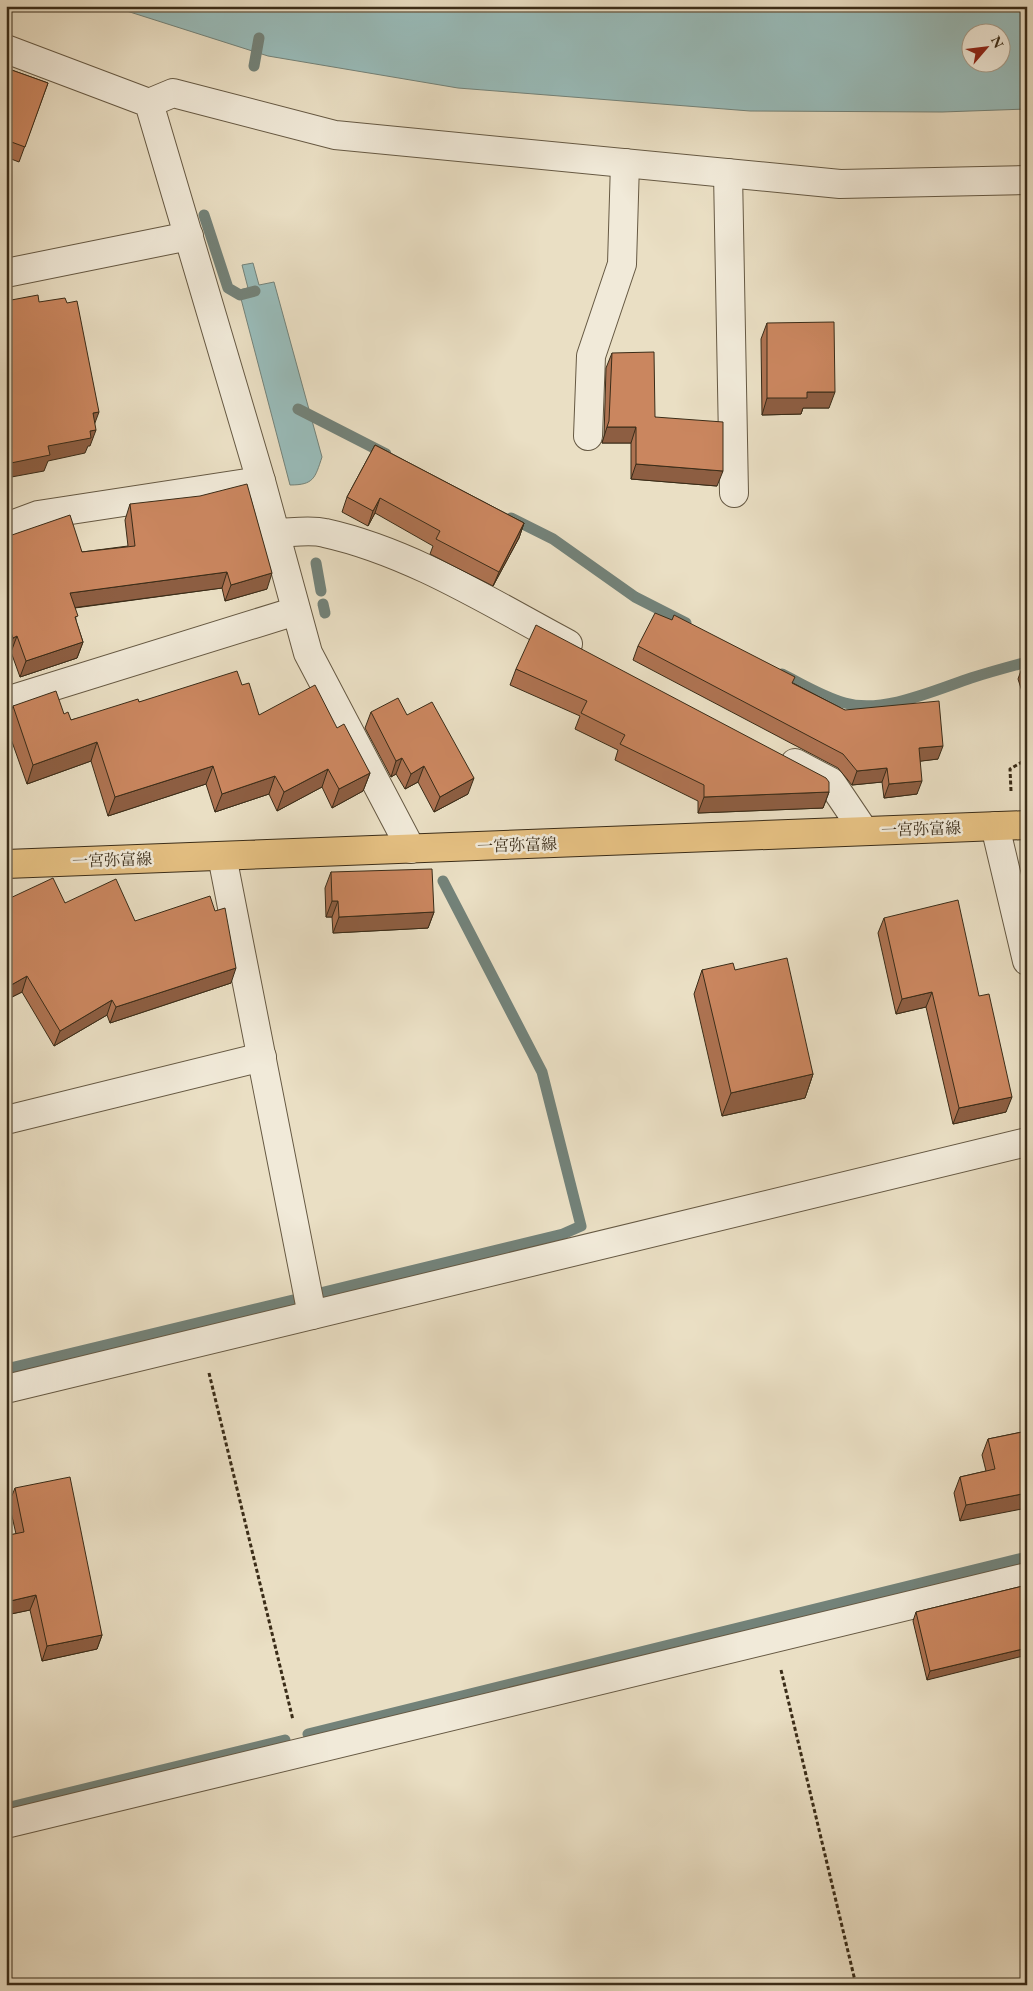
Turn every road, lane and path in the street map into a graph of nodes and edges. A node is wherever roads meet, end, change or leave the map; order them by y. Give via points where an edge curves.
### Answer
1 (6, 49) edge
2 (150, 103) junction
3 (625, 163) junction
4 (728, 173) junction
5 (1027, 180) edge
6 (189, 236) junction
7 (6, 273) edge
8 (588, 436) dead end
9 (261, 481) junction
10 (734, 493) dead end
11 (6, 527) edge
12 (275, 533) junction
13 (296, 611) junction
14 (592, 656) edge
15 (6, 701) edge
16 (769, 749) edge
17 (1027, 759) edge
18 (1013, 825) edge
19 (864, 831) junction
20 (411, 849) junction
21 (222, 856) junction
22 (6, 864) edge
23 (1027, 961) edge
24 (262, 1058) junction
25 (6, 1120) edge
26 (1027, 1142) edge
27 (312, 1315) junction
28 (201, 1341) junction
29 (6, 1389) edge
30 (1027, 1577) edge
31 (773, 1638) junction
32 (301, 1753) junction
33 (6, 1824) edge
34 (856, 1985) edge

1 - 2 street
2 - 3 street via 173,92 336,135
2 - 6 street
3 - 4 street
3 - 8 street via 622,264 591,356
4 - 5 street via 840,184
4 - 10 street
6 - 7 street
6 - 9 street
9 - 11 street via 38,515
9 - 12 street
12 - 13 street
12 - 14 street via 323,532 376,548 434,573
13 - 15 street
13 - 20 street via 308,653
16 - 19 street via 831,782
17 - 18 path via 1010,769
18 - 19 main road, 一宮弥富線
18 - 23 street
19 - 20 main road, 一宮弥富線
20 - 21 main road, 一宮弥富線
21 - 22 main road, 一宮弥富線
21 - 24 street
24 - 25 street
24 - 27 street
26 - 27 street
27 - 28 street
28 - 29 street
28 - 32 path
30 - 31 street
31 - 32 street
31 - 34 path
32 - 33 street

